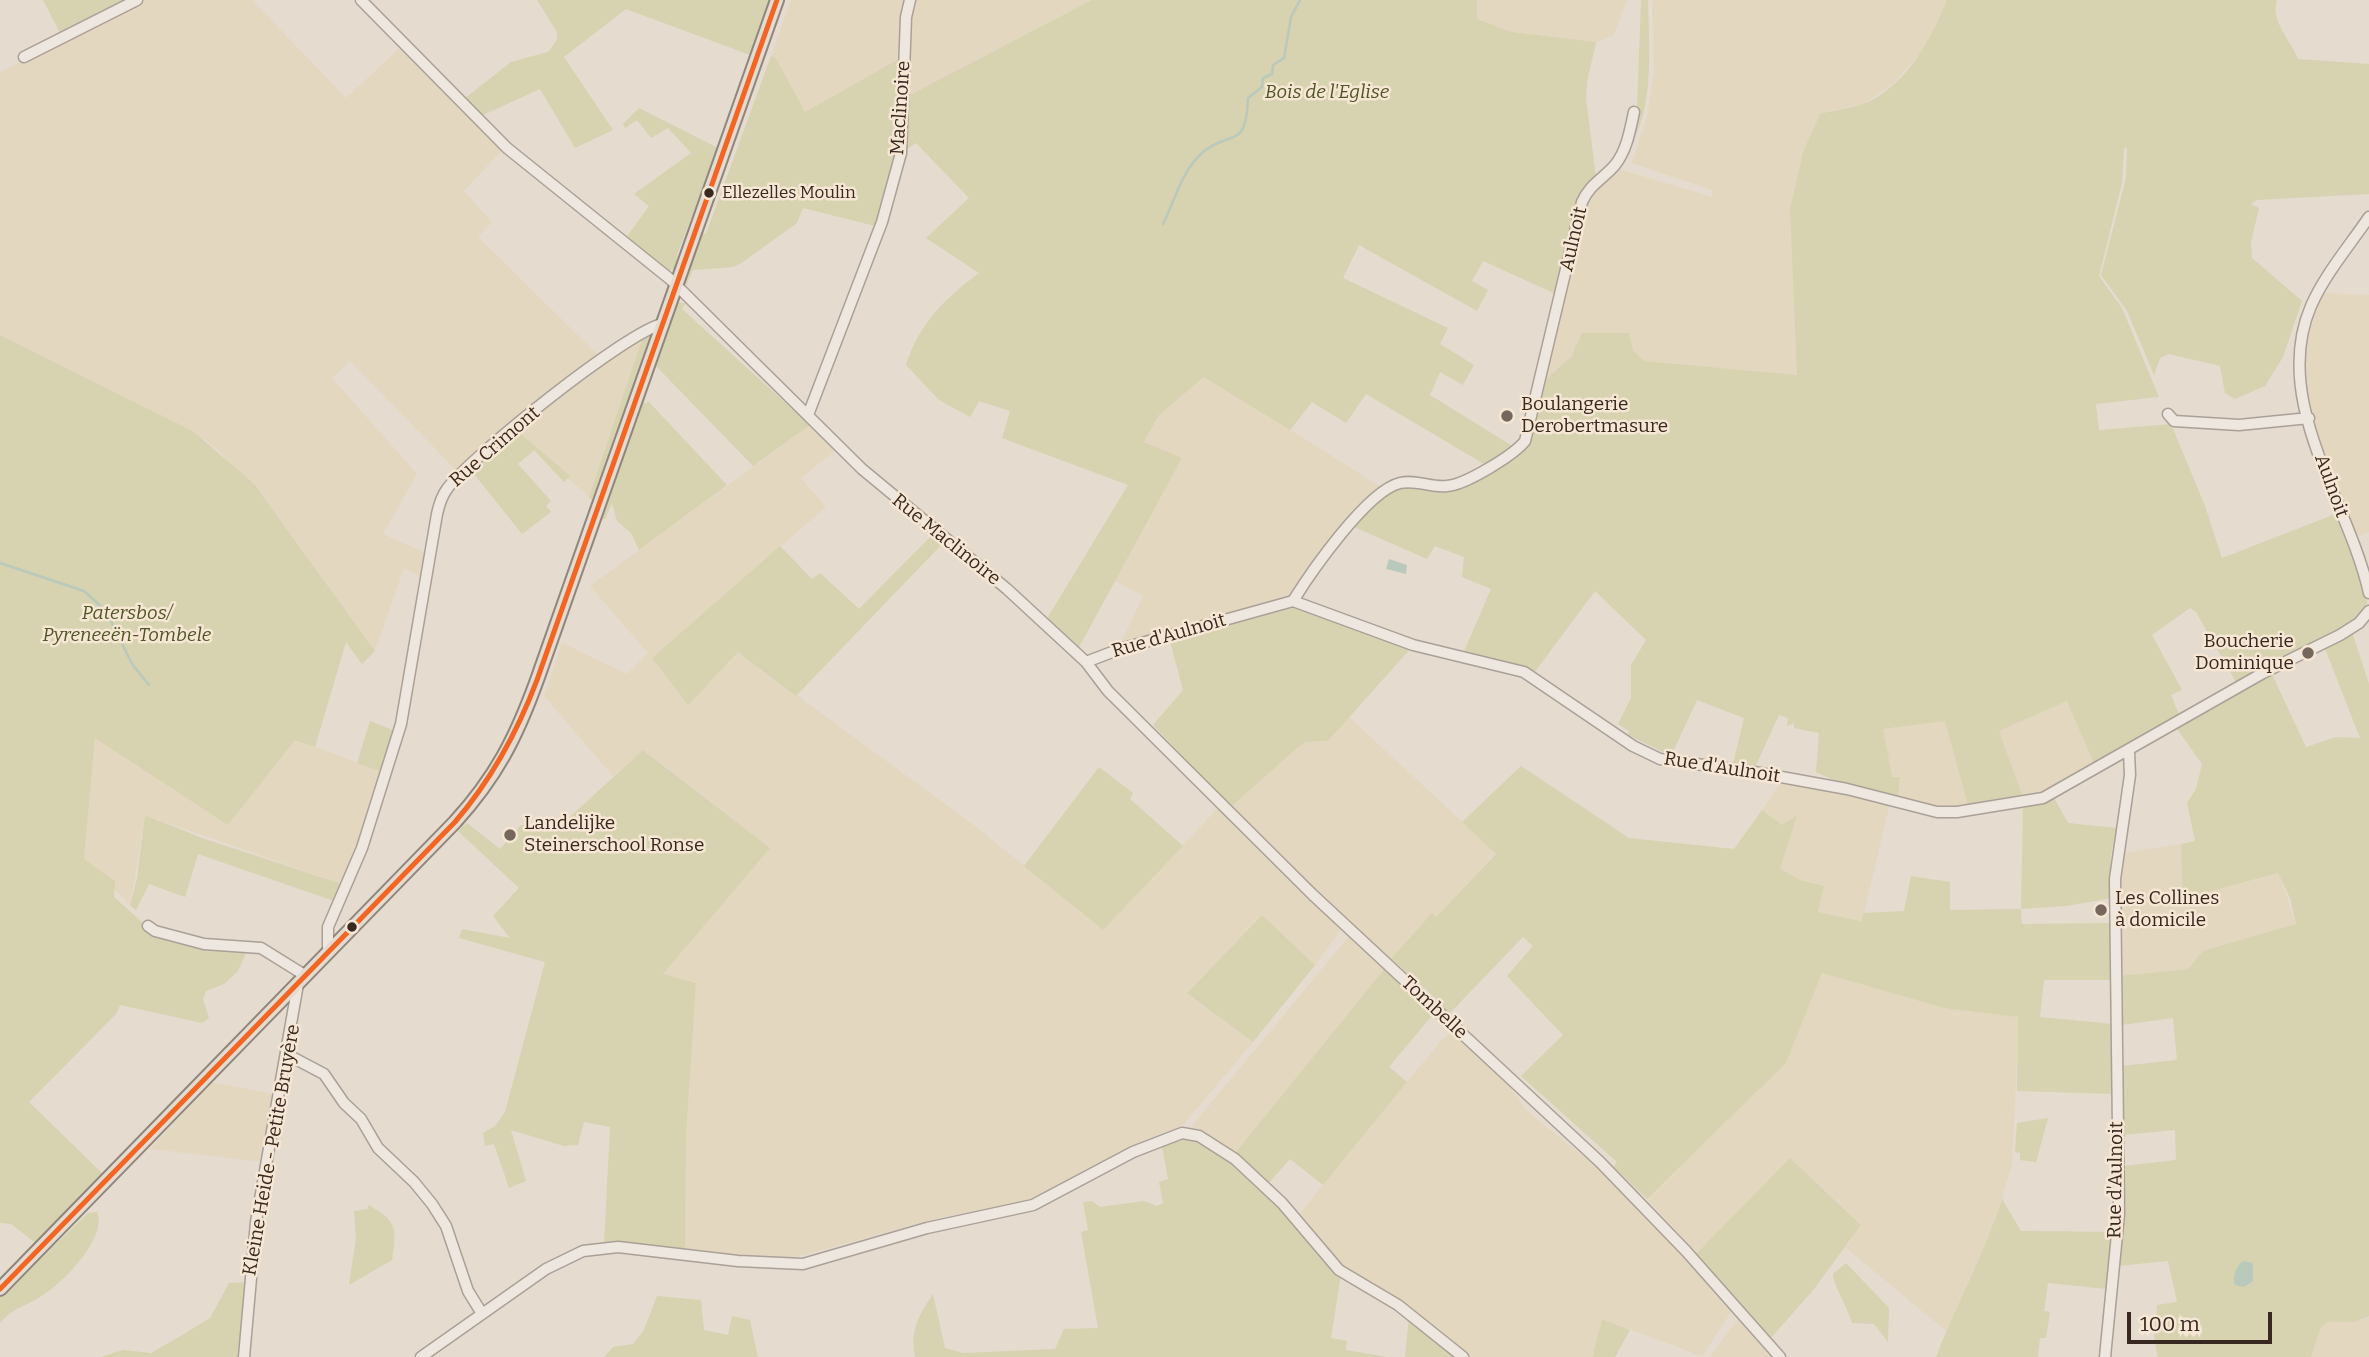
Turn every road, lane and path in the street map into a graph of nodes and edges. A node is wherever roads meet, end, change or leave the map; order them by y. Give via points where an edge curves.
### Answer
1 (137, 0) edge
2 (361, 0) edge
3 (778, 0) edge
4 (910, 0) edge
5 (24, 57) dead end
6 (1634, 112) dead end
7 (2369, 217) edge
8 (676, 286) junction
9 (663, 324) junction
10 (2168, 414) dead end
11 (808, 415) junction
12 (2309, 418) junction
13 (2369, 593) edge
14 (1293, 601) junction
15 (2369, 611) edge
16 (1086, 662) junction
17 (2129, 752) junction
18 (148, 926) dead end
19 (328, 953) junction
20 (302, 980) junction
21 (288, 1055) junction
22 (0, 1289) edge
23 (481, 1312) junction
24 (244, 1357) edge
25 (421, 1357) edge
26 (1463, 1357) edge
27 (1780, 1357) edge
28 (2105, 1357) edge

1 - 5 street
2 - 8 street via 507,148
3 - 8 main road
4 - 11 street, Maclinoire via 901,153 869,254
6 - 14 street, Aulnoit via 1615,165 1588,188 1582,202 1527,437 1521,446 1451,486 1413,482 1385,490 1338,537
7 - 12 street, Aulnoit via 2317,293 2302,332 2298,366
8 - 9 main road
8 - 11 street, Rue Maclinoire
9 - 19 main road via 520,727 502,764 455,822
9 - 19 street, Rue Crimont via 615,350 533,412 448,488 437,514 403,713 362,848 328,927
10 - 12 street via 2174,421 2239,425
11 - 16 street, Rue Maclinoire via 891,495 984,569
12 - 13 street, Aulnoit
14 - 16 street, Rue d'Aulnoit
14 - 17 street, Rue d'Aulnoit via 1401,641 1524,671 1660,759 1846,789 1937,812 1975,811 2043,798
15 - 17 street, Rue d'Aulnoit via 2340,635 2253,678
16 - 27 street, Tombelle via 1108,691 1263,847 1607,1169
17 - 28 street, Rue d'Aulnoit via 2130,775 2115,879 2119,1214
18 - 20 street via 204,944 261,948
19 - 20 main road
20 - 21 street, Kleine Heide - Petite Bruyère
20 - 22 main road
21 - 23 street via 324,1074 362,1119 378,1148 432,1204 446,1226 468,1291
21 - 24 street, Kleine Heide - Petite Bruyère via 256,1222
23 - 25 street
23 - 26 street via 554,1265 592,1249 618,1247 792,1265 947,1223 1014,1211 1182,1133 1199,1136 1235,1159 1282,1203 1339,1270 1398,1305

